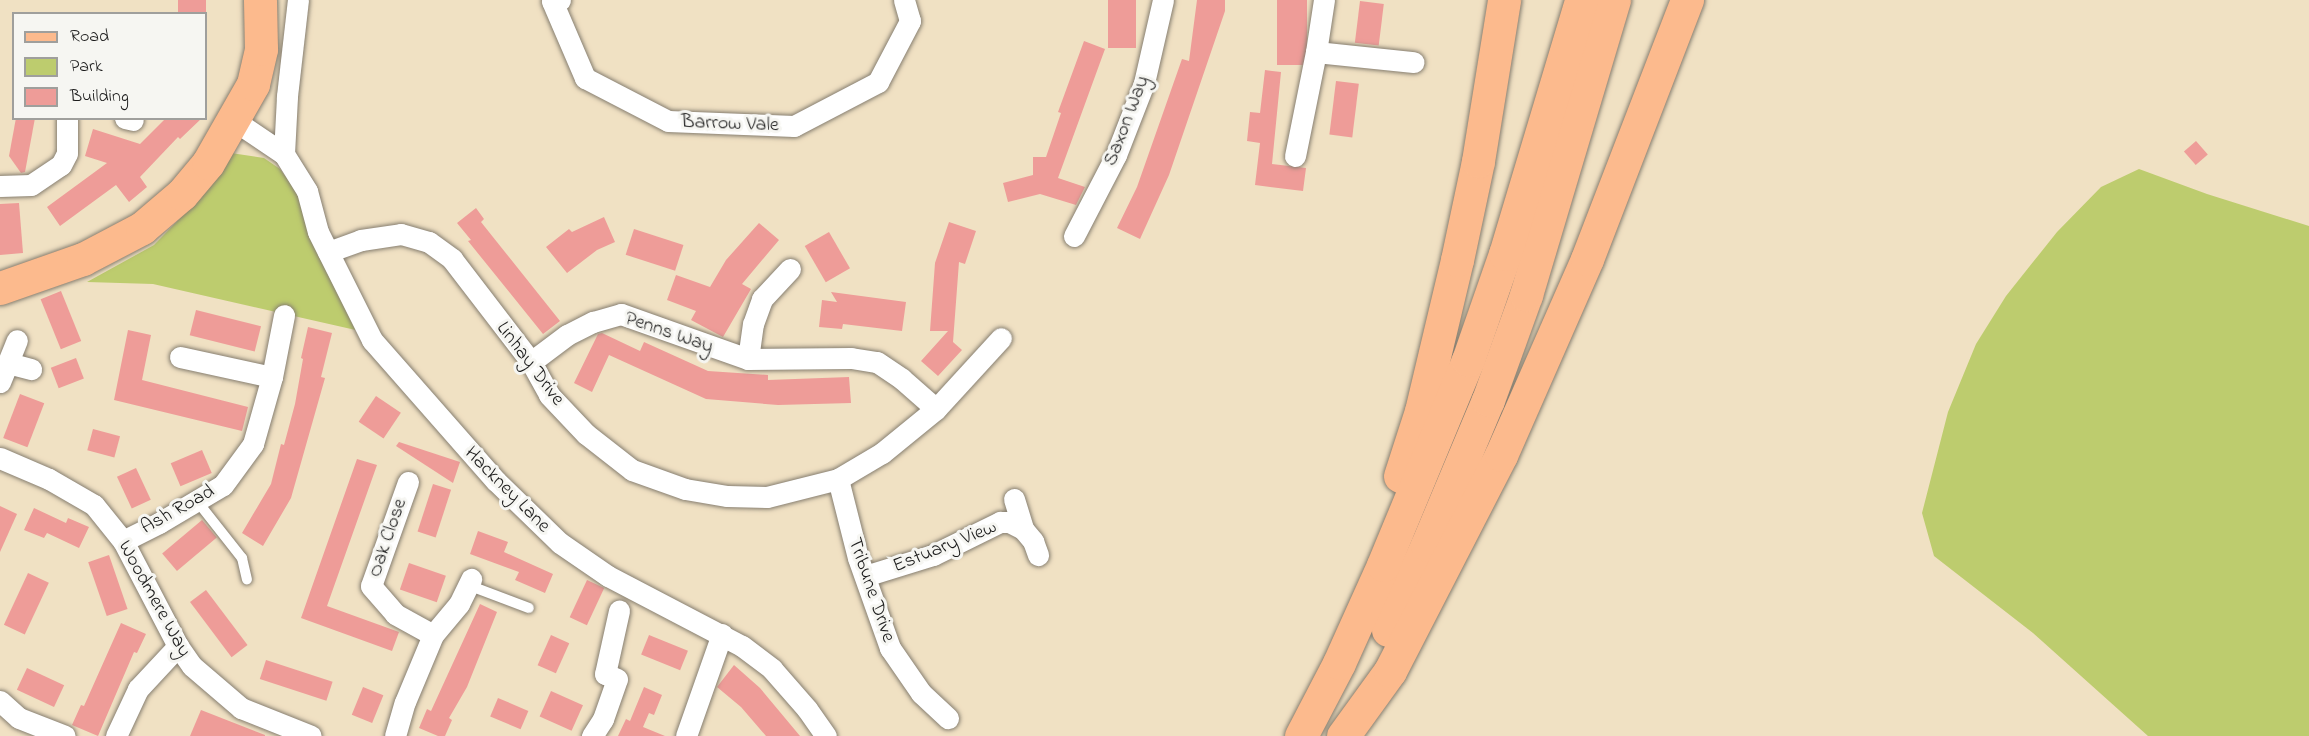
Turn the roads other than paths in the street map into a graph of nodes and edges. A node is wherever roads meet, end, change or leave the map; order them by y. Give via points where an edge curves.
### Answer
1 (261, 0) edge
2 (298, 0) edge
3 (560, 0) edge
4 (904, 0) edge
5 (1163, 0) edge
6 (1324, 0) edge
7 (1504, 0) edge
8 (1581, 0) edge
9 (1614, 0) edge
10 (1687, 0) edge
11 (1316, 52) junction
12 (1413, 62) dead end
13 (68, 120) edge
14 (235, 120) junction
15 (284, 154) junction
16 (1295, 156) dead end
17 (0, 186) edge
18 (1074, 236) dead end
19 (328, 252) junction
20 (790, 269) dead end
21 (0, 288) edge
22 (284, 315) dead end
23 (1001, 338) dead end
24 (16, 340) dead end
25 (180, 357) dead end
26 (748, 359) junction
27 (531, 362) junction
28 (31, 369) dead end
29 (4, 372) edge
30 (272, 377) junction
31 (936, 409) junction
32 (0, 458) edge
33 (838, 479) junction
34 (408, 482) dead end
35 (1014, 499) dead end
36 (197, 501) junction
37 (1023, 529) junction
38 (123, 541) junction
39 (1038, 555) dead end
40 (865, 576) junction
41 (247, 579) dead end
42 (470, 582) joint
43 (529, 608) dead end
44 (619, 611) dead end
45 (722, 634) junction
46 (433, 635) junction
47 (178, 646) junction
48 (1339, 663) junction
49 (0, 701) edge
50 (948, 718) dead end
51 (65, 736) edge
52 (116, 736) edge
53 (311, 736) edge
54 (395, 736) edge
55 (592, 736) edge
56 (686, 736) edge
57 (826, 736) edge
58 (1301, 736) edge
59 (1341, 736) edge

1 - 14 main road via 261,49 253,84
2 - 15 street
3 - 4 street, Barrow Vale via 552,1 585,78 668,121 794,126 878,82 910,21
5 - 18 street, Saxon Way via 1144,83 1116,155
6 - 11 street
7 - 48 main road via 1478,161 1446,314 1421,411 1368,561
8 - 48 main road via 1505,254 1468,360
9 - 59 main road via 1526,295 1488,400
10 - 59 main road via 1587,260 1501,455 1390,671
11 - 12 street
11 - 16 street
13 - 17 street via 67,153 61,165 31,185
14 - 15 street, Hackney Lane
14 - 21 main road via 189,186 142,228 83,259
15 - 19 street, Hackney Lane via 307,191
19 - 27 street, Linhay Drive via 361,240 401,234 429,242 452,259
19 - 45 street, Hackney Lane via 372,340 504,489 560,543 608,576
20 - 26 street via 762,299 753,324
22 - 30 street, Ash Road
23 - 31 street, Linhay Drive
24 - 29 street
25 - 30 street
26 - 27 street, Penns Way via 621,314 567,335
26 - 31 street, Penns Way via 851,358 877,362
27 - 33 street, Linhay Drive via 549,395 586,434 632,470 685,489 727,496 768,497
28 - 29 street
30 - 36 street, Ash Road via 253,444 223,485
31 - 33 street, Linhay Drive via 882,453
32 - 38 street, Woodmere Way via 49,479 94,505
33 - 40 street, Tribune Drive
34 - 46 street, Oak Close via 371,586 395,614
35 - 37 street, Estuary View
36 - 38 street, Ash Road
36 - 41 lane via 242,558
37 - 39 street, Estuary View
37 - 40 street, Estuary View via 1000,522 933,555
38 - 47 street, Woodmere Way
40 - 50 street, Tribune Drive via 882,632 898,663 921,693
42 - 43 lane
42 - 46 street via 459,604
44 - 55 street via 605,674 617,679 603,719
45 - 56 street
45 - 57 street, Hackney Lane via 772,669
46 - 54 street
47 - 52 street via 138,688
47 - 53 street, Woodmere Way via 192,666 241,708
48 - 58 main road
49 - 51 street via 19,718

